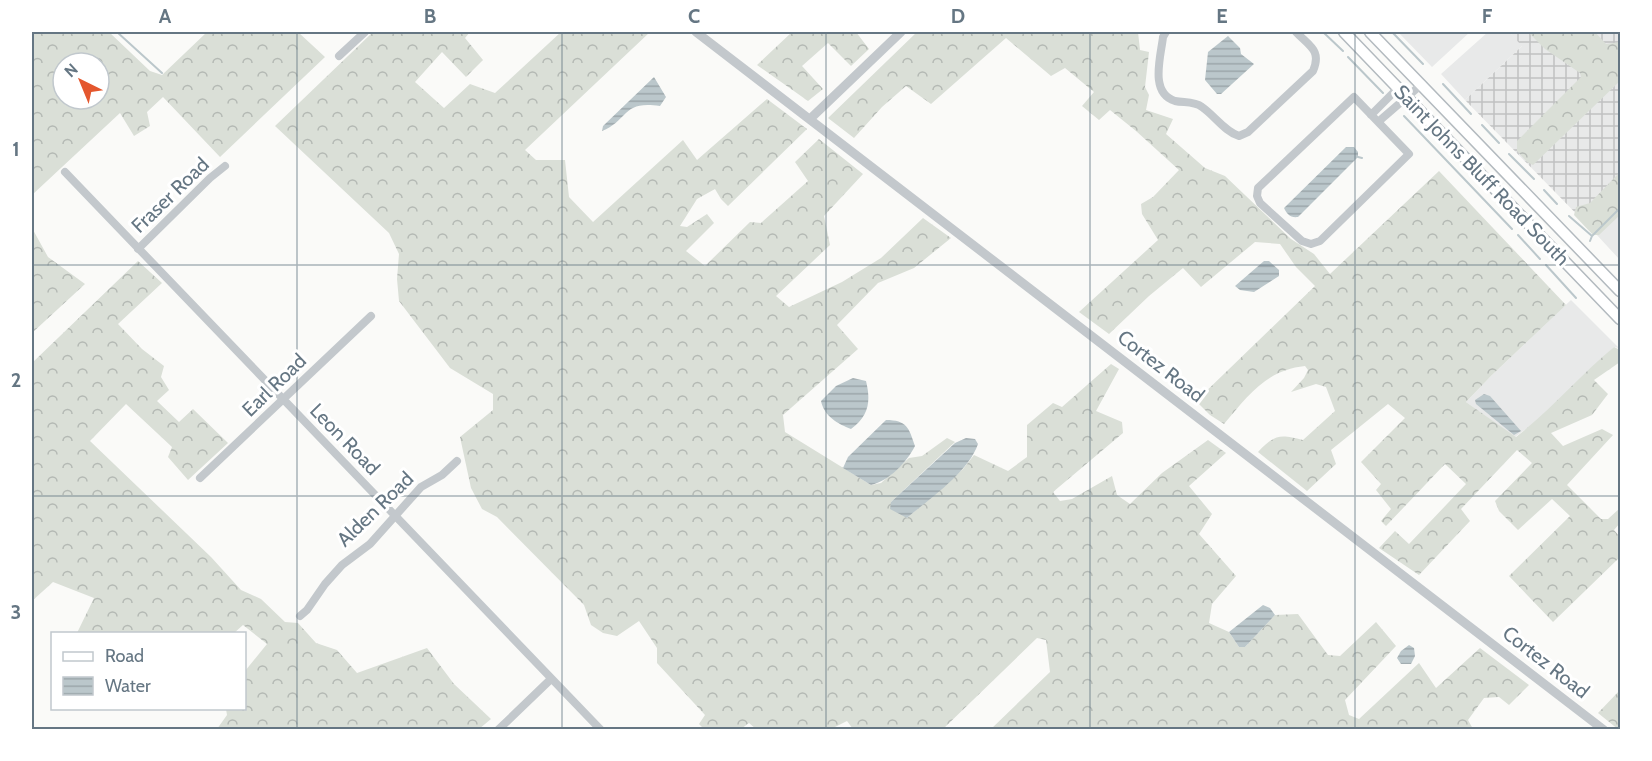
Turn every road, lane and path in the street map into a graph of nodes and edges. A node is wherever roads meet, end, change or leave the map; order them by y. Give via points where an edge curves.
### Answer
1 (365, 32) edge
2 (696, 32) edge
3 (901, 32) edge
4 (1166, 32) edge
5 (1296, 32) edge
6 (1344, 32) edge
7 (1370, 32) edge
8 (339, 56) dead end
9 (1422, 84) junction
10 (1398, 88) junction
11 (1407, 97) junction
12 (1371, 115) junction
13 (810, 119) junction
14 (1378, 122) junction
15 (225, 166) dead end
16 (65, 172) dead end
17 (138, 249) junction
18 (1620, 291) edge
19 (371, 316) dead end
20 (1620, 319) edge
21 (283, 399) junction
22 (457, 461) dead end
23 (200, 478) dead end
24 (396, 516) junction
25 (300, 616) dead end
26 (551, 679) junction
27 (498, 729) edge
28 (601, 729) edge
29 (1604, 729) edge

1 - 8 street
2 - 13 street, Cortez Road
3 - 13 street
4 - 5 street via 1158,79 1160,89 1175,101 1198,104 1239,136 1313,71 1315,52
6 - 10 main road, Saint Johns Bluff Road South
7 - 9 main road, Saint Johns Bluff Road South
9 - 11 street
9 - 18 main road, Saint Johns Bluff Road South
10 - 11 main road, Saint Johns Bluff Road South
10 - 12 street
11 - 14 street
11 - 20 main road, Saint Johns Bluff Road South
12 - 14 street
12 - 14 street via 1354,97 1258,188 1260,203 1302,242 1320,240 1409,154
13 - 29 street, Cortez Road
15 - 17 street, Fraser Road
16 - 17 street, Leon Road
17 - 21 street, Leon Road
19 - 21 street, Earl Road
21 - 23 street, Earl Road
21 - 24 street, Leon Road
22 - 24 street, Alden Road via 421,487
24 - 25 street, Alden Road via 370,544 342,565
24 - 26 street, Leon Road
26 - 27 street
26 - 28 street, Leon Road

